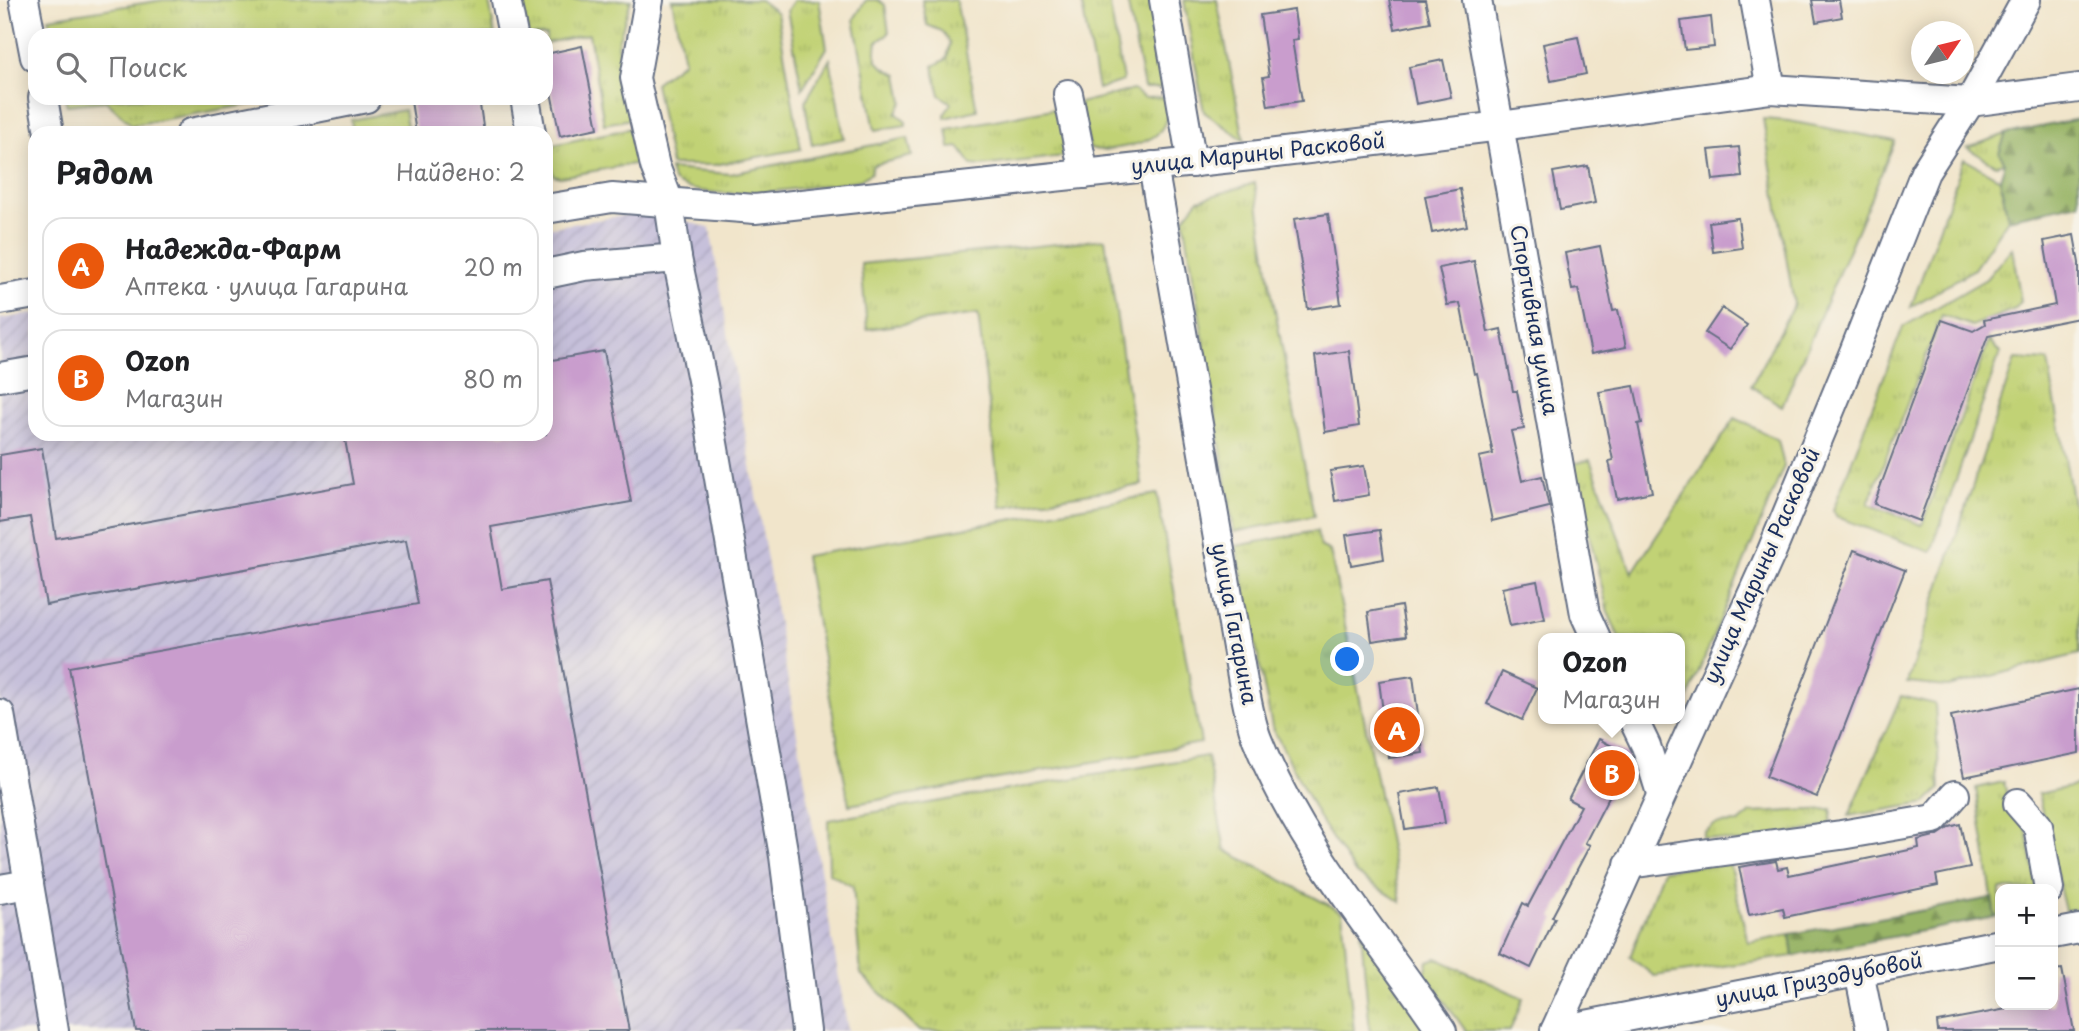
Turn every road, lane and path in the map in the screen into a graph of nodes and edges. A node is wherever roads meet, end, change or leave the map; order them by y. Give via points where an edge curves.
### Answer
1 (24, 0) edge
2 (506, 0) edge
3 (649, 0) edge
4 (1164, 0) edge
5 (1477, 0) edge
6 (1755, 0) edge
7 (2026, 0) edge
8 (29, 28) edge
9 (512, 28) edge
10 (2079, 88) edge
11 (1772, 89) junction
12 (1069, 94) dead end
13 (1970, 102) junction
14 (44, 105) edge
15 (331, 105) edge
16 (526, 105) edge
17 (48, 126) edge
18 (226, 126) edge
19 (530, 126) edge
20 (1501, 126) junction
21 (1192, 163) junction
22 (1153, 166) junction
23 (1084, 174) junction
24 (668, 202) junction
25 (553, 208) edge
26 (677, 258) junction
27 (553, 273) edge
28 (28, 295) edge
29 (0, 300) edge
30 (28, 372) edge
31 (0, 377) edge
32 (1594, 633) edge
33 (0, 714) edge
34 (1635, 724) edge
35 (1661, 793) junction
36 (1955, 795) dead end
37 (2018, 803) dead end
38 (1629, 864) junction
39 (29, 884) junction
40 (2048, 884) edge
41 (0, 889) edge
42 (1995, 945) edge
43 (1859, 972) junction
44 (54, 1031) edge
45 (806, 1031) edge
46 (1442, 1031) edge
47 (1555, 1031) edge
48 (1871, 1031) edge

1 - 8 street
2 - 9 street
3 - 24 street via 635,78
4 - 21 street
5 - 20 street, Спортивная улица
6 - 11 street
7 - 13 street, улица Марины Расковой
10 - 13 street, улица Марины Расковой
11 - 13 street, улица Марины Расковой
11 - 20 street, улица Марины Расковой
12 - 23 street
13 - 35 street, улица Марины Расковой via 1925,172 1770,553
14 - 17 street
15 - 18 street
16 - 19 street
20 - 21 street, улица Марины Расковой
20 - 32 street, Спортивная улица via 1585,614
21 - 22 street, улица Марины Расковой
22 - 23 street, улица Марины Расковой
22 - 46 street, улица Гагарина via 1256,737 1292,812
23 - 24 street, улица Марины Расковой via 755,209
24 - 25 street, улица Марины Расковой via 612,198
24 - 26 street
26 - 27 street
26 - 45 street via 706,398 785,856
28 - 29 street
30 - 31 street
33 - 39 street
34 - 35 street
35 - 38 street, улица Марины Расковой
36 - 38 street via 1934,819
37 - 40 street via 2038,826
38 - 47 street, улица Марины Расковой
39 - 41 street
39 - 44 street
42 - 43 street, улица Гризодубовой
43 - 47 street, улица Гризодубовой
43 - 48 street

